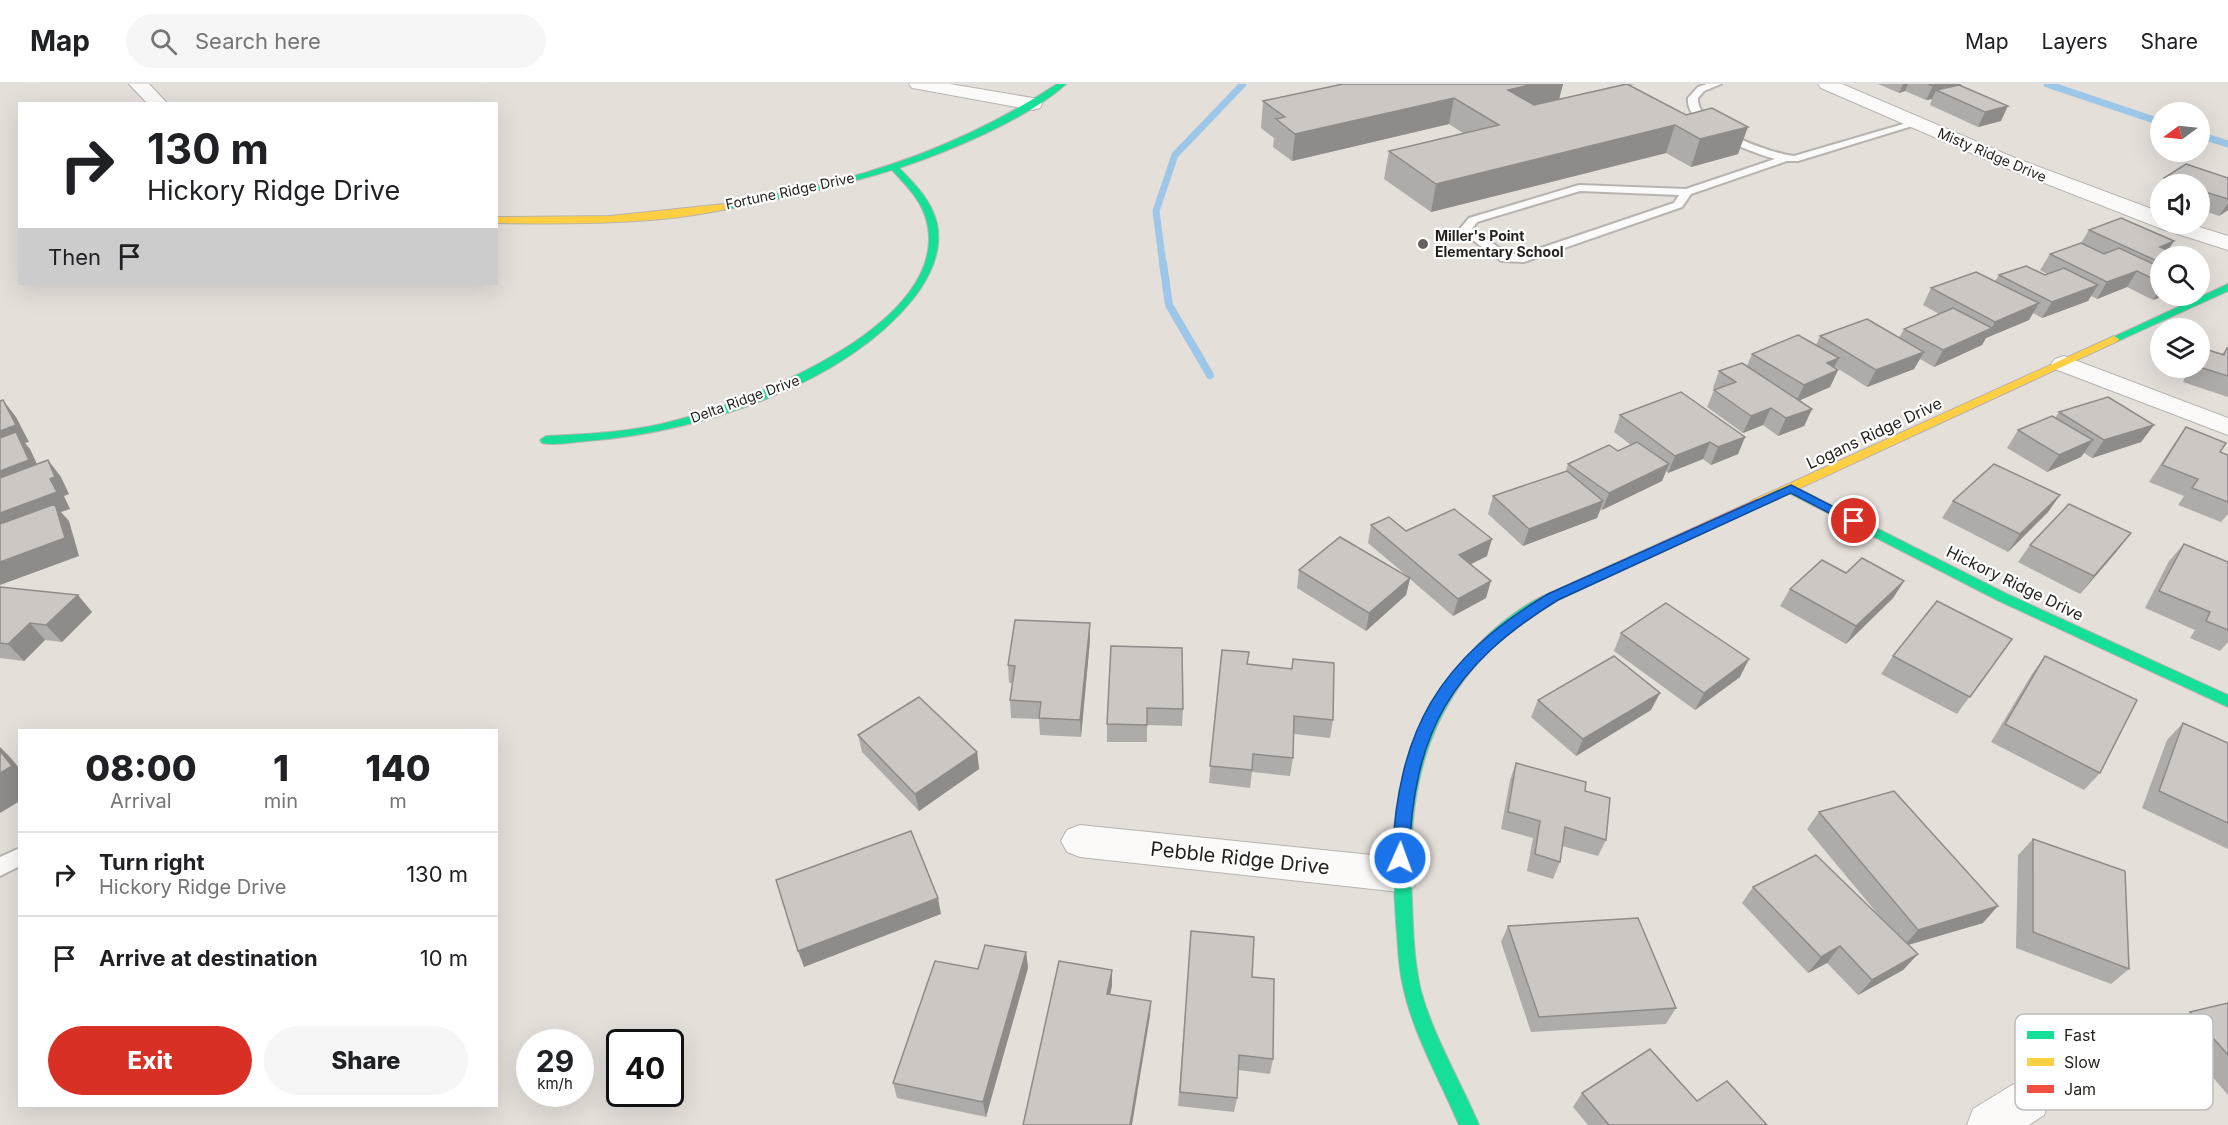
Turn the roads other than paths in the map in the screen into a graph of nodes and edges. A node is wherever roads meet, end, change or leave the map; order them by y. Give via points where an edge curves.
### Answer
1 (138, 84) edge
2 (918, 84) edge
3 (1062, 84) edge
4 (1716, 84) edge
5 (1827, 84) edge
6 (157, 102) edge
7 (1033, 104) junction
8 (1917, 123) junction
9 (1784, 159) junction
10 (892, 166) junction
11 (1687, 192) junction
12 (2150, 216) edge
13 (498, 220) edge
14 (2201, 234) edge
15 (2228, 243) edge
16 (2228, 287) edge
17 (2064, 364) junction
18 (2228, 427) edge
19 (546, 440) dead end
20 (1791, 489) junction
21 (2228, 700) edge
22 (1080, 841) dead end
23 (18, 857) edge
24 (0, 867) edge
25 (1400, 875) junction
26 (2015, 1108) edge
27 (1469, 1125) edge
28 (1989, 1125) edge

1 - 6 street
2 - 7 street
3 - 7 street, Fortune Ridge Drive
4 - 9 lane via 1701,89 1693,98 1693,107 1700,117 1721,133
5 - 8 street, Misty Ridge Drive
7 - 10 street, Fortune Ridge Drive via 971,138
8 - 9 lane
8 - 12 street, Misty Ridge Drive
9 - 11 lane
10 - 13 street, Fortune Ridge Drive via 821,187 697,210 569,220
10 - 19 street, Delta Ridge Drive via 922,199 933,227 933,243 928,267 915,292 870,338 838,360 779,390 669,426 608,437
11 - 11 lane via 1579,189 1473,220 1465,230 1505,258 1524,258 1678,205
14 - 15 street
16 - 17 street, Logans Ridge Drive
17 - 18 street
17 - 20 street, Logans Ridge Drive
20 - 21 street, Hickory Ridge Drive via 2002,597
20 - 25 street, Logans Ridge Drive via 1553,597 1516,619 1487,643 1438,702 1423,734 1404,811
22 - 25 street, Pebble Ridge Drive
23 - 24 lane
25 - 27 street, Logans Ridge Drive via 1415,997
26 - 28 street

